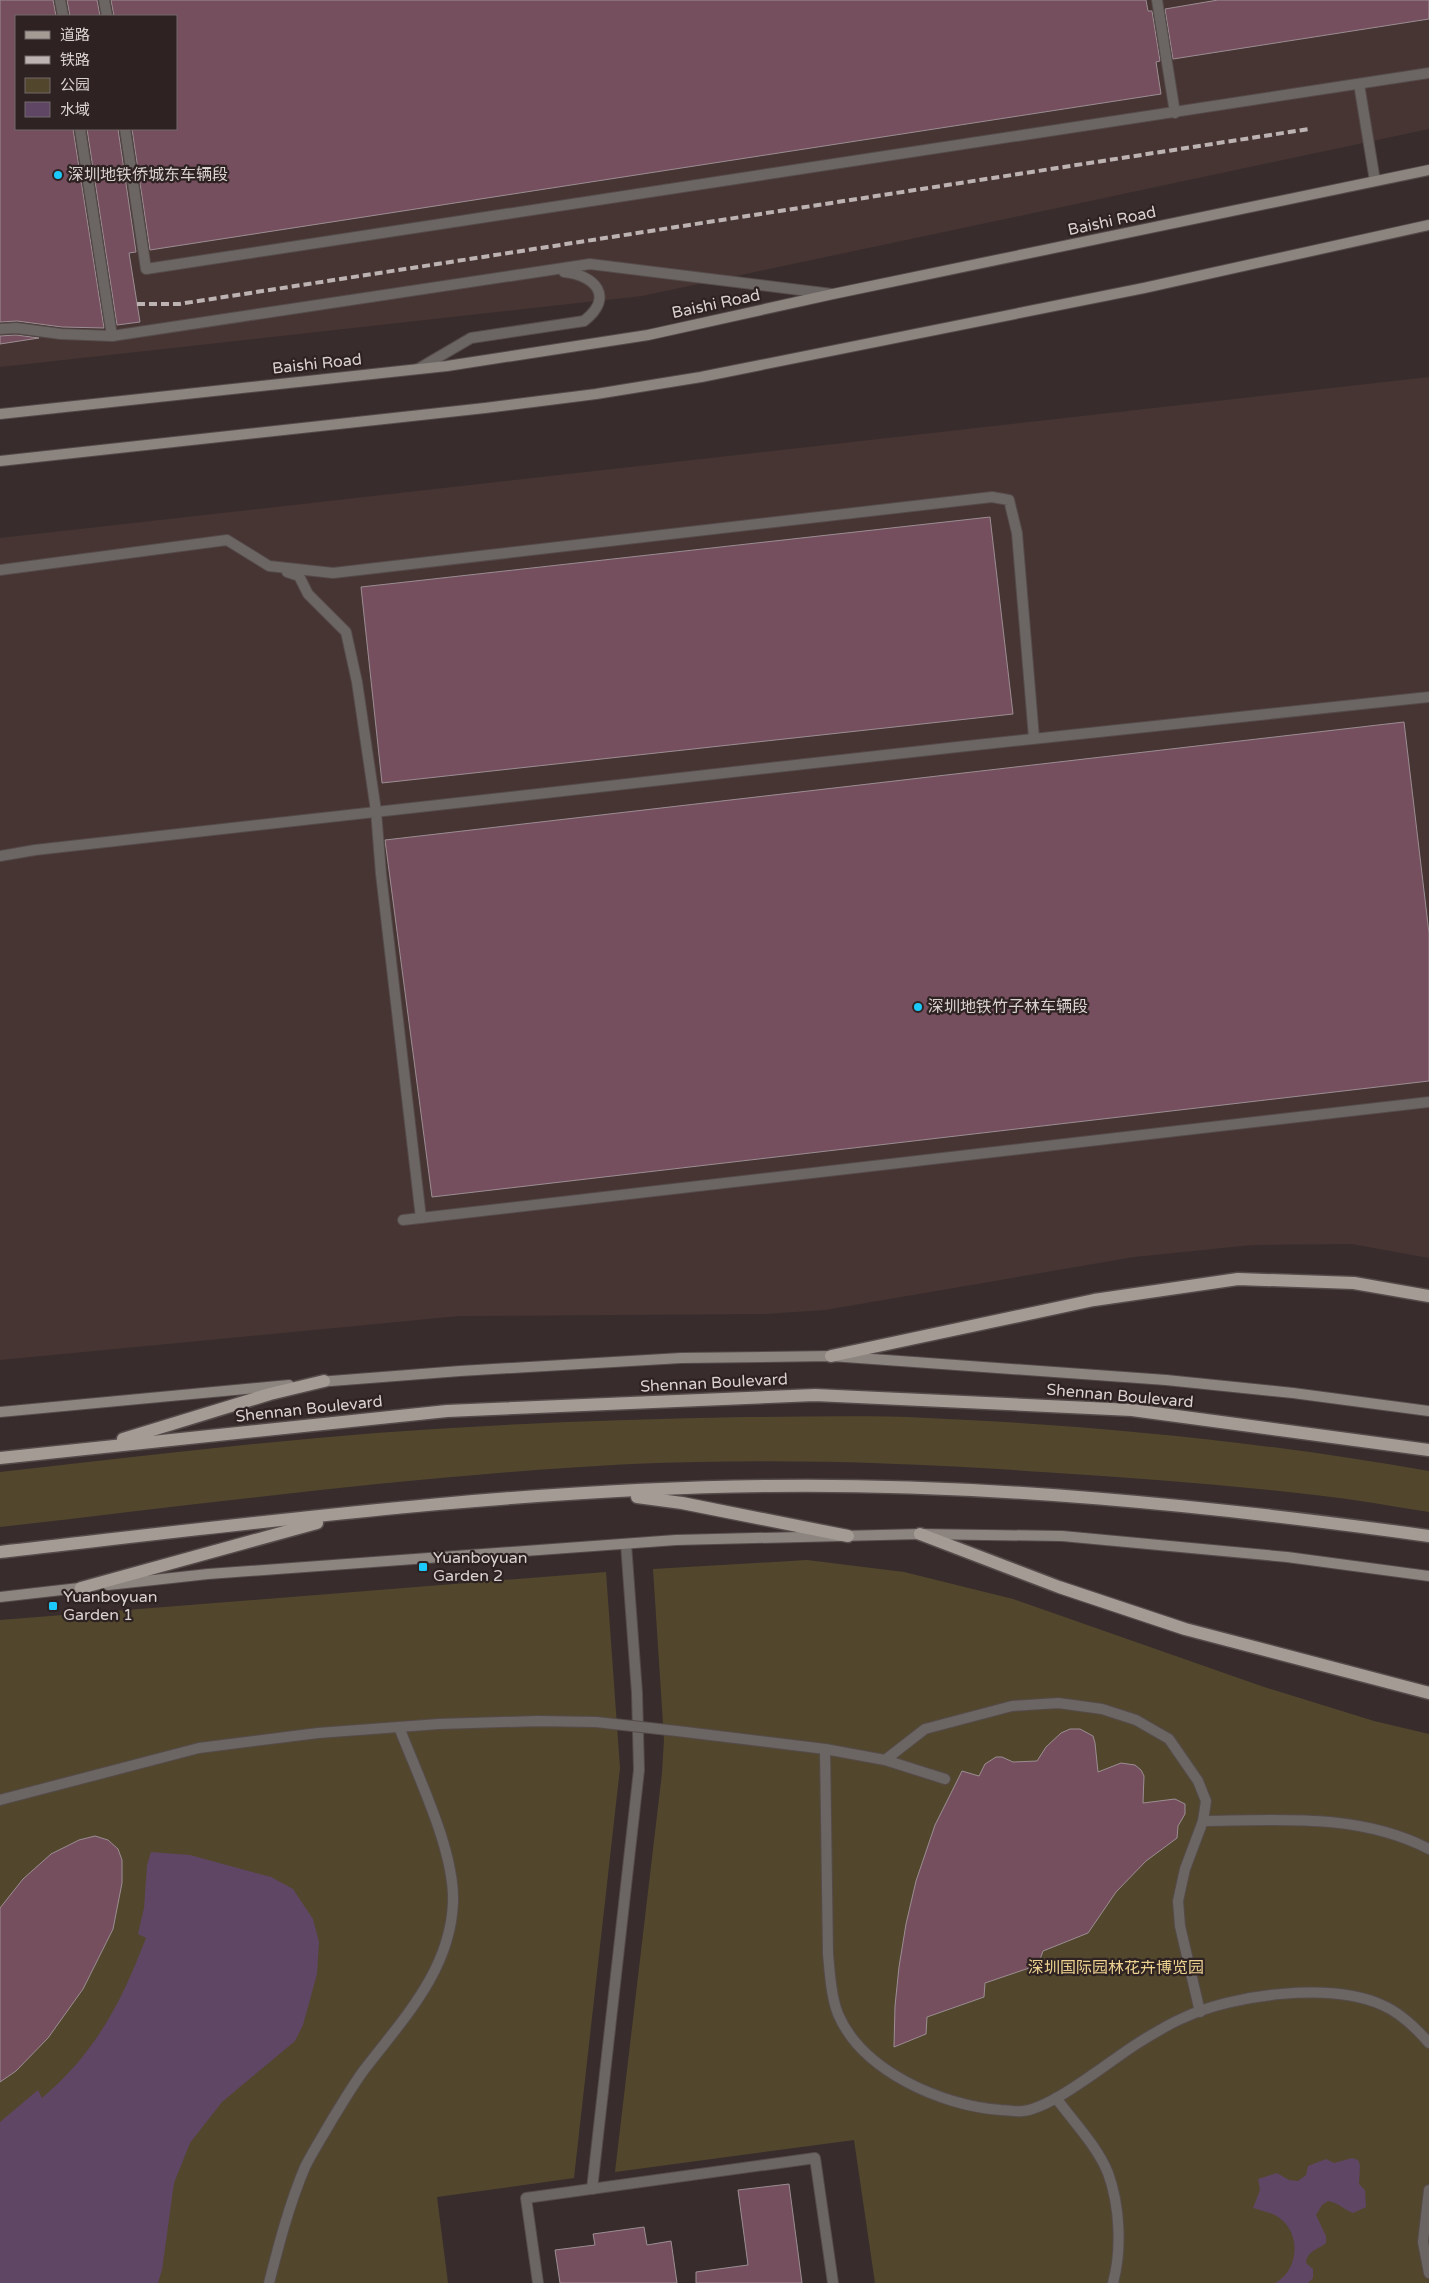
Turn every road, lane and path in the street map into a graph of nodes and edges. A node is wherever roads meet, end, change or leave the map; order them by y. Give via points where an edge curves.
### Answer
1 (60, 0) edge
2 (104, 0) edge
3 (1157, 0) edge
4 (63, 15) edge
5 (107, 15) edge
6 (1429, 73) edge
7 (1359, 84) junction
8 (1175, 113) junction
9 (80, 130) edge
10 (124, 130) edge
11 (1429, 170) edge
12 (1375, 181) junction
13 (1429, 225) edge
14 (550, 270) junction
15 (833, 294) junction
16 (0, 329) edge
17 (111, 331) junction
18 (418, 369) junction
19 (0, 414) edge
20 (0, 461) edge
21 (269, 566) junction
22 (0, 570) edge
23 (1429, 697) edge
24 (1034, 738) junction
25 (376, 811) junction
26 (0, 856) edge
27 (1429, 1102) edge
28 (421, 1218) junction
29 (404, 1220) dead end
30 (1429, 1296) edge
31 (831, 1356) junction
32 (324, 1381) junction
33 (1429, 1411) edge
34 (0, 1412) edge
35 (85, 1449) junction
36 (1429, 1450) edge
37 (0, 1458) edge
38 (605, 1492) junction
39 (355, 1512) junction
40 (920, 1534) junction
41 (848, 1536) junction
42 (1429, 1536) edge
43 (626, 1544) junction
44 (0, 1552) edge
45 (1429, 1576) edge
46 (81, 1588) junction
47 (0, 1597) edge
48 (1429, 1693) edge
49 (399, 1727) junction
50 (825, 1749) junction
51 (885, 1760) junction
52 (945, 1778) dead end
53 (0, 1800) edge
54 (1203, 1821) junction
55 (1429, 1849) edge
56 (1200, 2012) junction
57 (1429, 2043) edge
58 (1056, 2098) junction
59 (592, 2189) junction
60 (1429, 2190) edge
61 (1429, 2273) edge
62 (269, 2283) edge
63 (538, 2283) edge
64 (833, 2283) edge
65 (1113, 2283) edge

1 - 4 street
2 - 5 street
3 - 8 street
6 - 7 street
7 - 8 street
7 - 12 street
8 - 10 street via 146,269
9 - 17 street
11 - 12 main road, Baishi Road
12 - 15 main road, Baishi Road
13 - 20 main road via 1135,290 606,393
14 - 15 street via 604,264
14 - 17 street
14 - 18 street via 577,273 598,287 596,311 584,321 471,338
15 - 18 main road, Baishi Road via 648,335
16 - 17 street via 61,334
18 - 19 main road, Baishi Road
21 - 22 street via 227,540
21 - 24 street via 333,573 992,497 1009,500 1017,533
21 - 25 street via 299,576 308,594 346,632 357,682
23 - 24 street
24 - 25 street
25 - 26 street
25 - 28 street
27 - 28 street
28 - 29 street
30 - 31 main road via 1354,1283 1238,1279 1094,1300
31 - 32 main road via 681,1358
31 - 33 main road via 1166,1380
32 - 34 main road
32 - 35 main road
35 - 36 main road, Shennan Boulevard via 447,1411 815,1395 1132,1410
35 - 37 main road, Shennan Boulevard
38 - 39 main road
38 - 41 main road via 682,1503
38 - 42 main road via 767,1486 966,1490 1278,1518
39 - 44 main road
39 - 46 main road
40 - 41 main road
40 - 45 main road via 1062,1536 1287,1557
40 - 48 main road via 1059,1587 1185,1629
41 - 43 main road
43 - 46 main road via 208,1574
43 - 59 street via 639,1770
46 - 47 main road
49 - 50 street, bridge via 596,1722
49 - 53 street via 318,1733 200,1748
49 - 62 street via 450,1866 453,1903 448,1940 432,1979 403,2023 363,2072 306,2166 284,2226
50 - 51 street
50 - 58 street via 828,1954 831,1987 838,2013 850,2036 870,2057 901,2078 961,2104 1023,2111
51 - 52 street
51 - 54 street via 924,1729 973,1715 1012,1706 1058,1704 1102,1709 1136,1720 1169,1740 1198,1780 1206,1801
54 - 55 street via 1315,1820 1365,1827
54 - 56 street via 1185,1869 1178,1901 1180,1926
56 - 57 street via 1270,1995 1310,1992 1349,1995 1383,2005 1413,2024
56 - 58 street via 1142,2040
58 - 65 street via 1108,2173 1116,2210 1118,2248
59 - 63 street via 526,2198
59 - 64 street via 815,2158
60 - 61 street via 1423,2242

